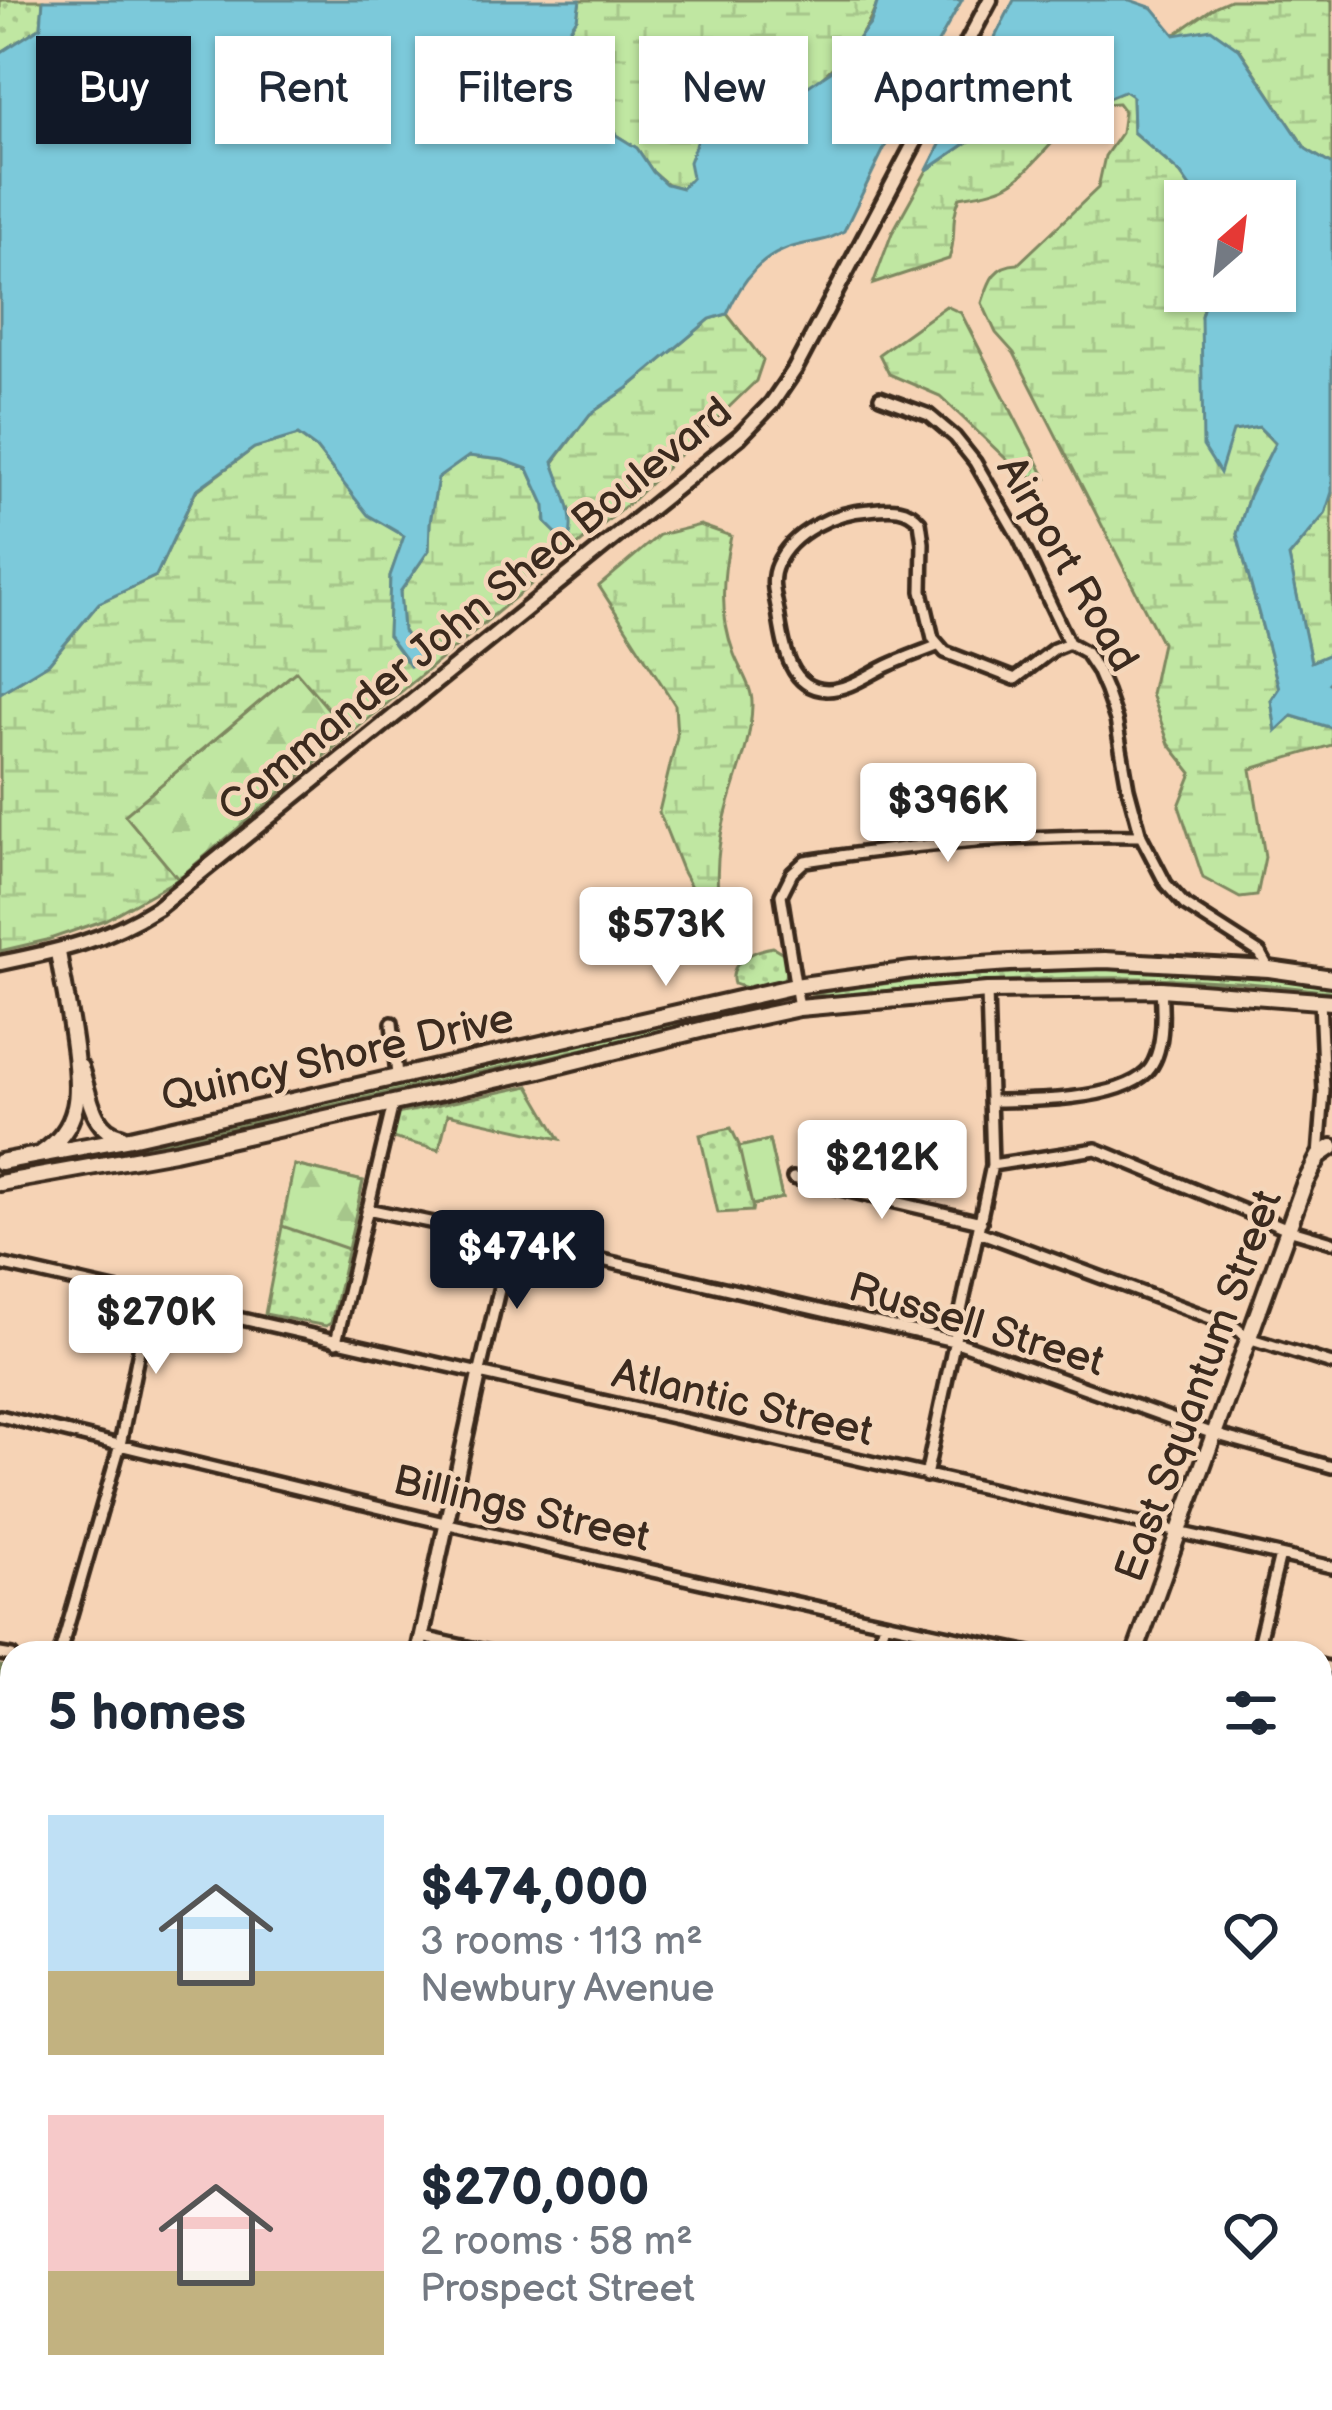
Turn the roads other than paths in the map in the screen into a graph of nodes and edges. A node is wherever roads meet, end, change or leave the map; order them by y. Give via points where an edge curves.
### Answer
1 (991, 0) edge
2 (880, 397) dead end
3 (1069, 644) junction
4 (939, 645) junction
5 (1141, 836) junction
6 (58, 952) junction
7 (0, 963) edge
8 (1269, 969) junction
9 (1332, 978) edge
10 (795, 986) junction
11 (1161, 988) junction
12 (987, 991) junction
13 (1326, 1001) edge
14 (799, 1009) junction
15 (392, 1023) dead end
16 (73, 1046) junction
17 (397, 1076) junction
18 (990, 1101) junction
19 (393, 1104) junction
20 (130, 1138) junction
21 (1325, 1152) edge
22 (38, 1156) junction
23 (0, 1162) edge
24 (992, 1166) junction
25 (794, 1178) dead end
26 (0, 1183) edge
27 (367, 1209) junction
28 (980, 1227) junction
29 (1288, 1229) junction
30 (511, 1239) junction
31 (1332, 1242) edge
32 (0, 1264) edge
33 (149, 1300) junction
34 (1248, 1338) junction
35 (954, 1341) junction
36 (336, 1342) junction
37 (1332, 1364) edge
38 (479, 1375) junction
39 (0, 1416) edge
40 (1214, 1434) junction
41 (120, 1445) junction
42 (1332, 1467) edge
43 (926, 1476) junction
44 (446, 1523) junction
45 (1177, 1532) junction
46 (1280, 1556) junction
47 (1332, 1568) edge
48 (884, 1623) junction
49 (422, 1636) junction
50 (63, 1641) edge
51 (421, 1641) edge
52 (443, 1641) edge
53 (879, 1641) edge
54 (972, 1641) edge
55 (1139, 1641) edge
56 (1259, 1641) edge

1 - 6 street, Commander John Shea Boulevard via 809,344 755,421 175,895 122,928
2 - 3 street, Airport Road via 929,415 965,449
3 - 4 street via 1015,679
3 - 5 street, Airport Road via 1085,652 1106,691
4 - 4 street via 922,591 920,522 907,510 833,517 796,540 776,566 784,652 799,679 820,690 841,689
5 - 8 street, Airport Road via 1171,891 1260,953
5 - 10 street via 941,843 805,861 781,895
6 - 7 street, Commander John Shea Boulevard
6 - 16 main road
8 - 9 main road, Quincy Shore Drive
8 - 10 main road, Quincy Shore Drive via 1010,963
10 - 14 street
10 - 17 main road, Quincy Shore Drive
11 - 12 main road, Quincy Shore Drive
11 - 13 main road, Quincy Shore Drive
11 - 18 street via 1160,1036 1147,1072 1083,1096
12 - 14 main road, Quincy Shore Drive
12 - 18 street
13 - 21 street
14 - 19 main road, Quincy Shore Drive
15 - 17 street
16 - 20 main road via 100,1126
16 - 22 main road via 75,1108 59,1141
17 - 20 main road, Quincy Shore Drive
18 - 24 street
19 - 26 main road, Quincy Shore Drive
19 - 27 street
20 - 22 main road, Quincy Shore Drive
21 - 29 main road, East Squantum Street
22 - 23 main road, Quincy Shore Drive
24 - 28 street
24 - 29 street via 1096,1149
25 - 28 street
27 - 30 street, Russell Street
27 - 36 street
28 - 34 street
28 - 35 street
29 - 31 street
29 - 34 main road, East Squantum Street
30 - 35 street, Russell Street
30 - 38 street
32 - 33 street, Atlantic Street
33 - 36 street, Atlantic Street
33 - 41 street
34 - 37 street
34 - 40 main road, East Squantum Street
35 - 40 street, Russell Street
35 - 43 street
36 - 38 street, Atlantic Street
38 - 43 street, Atlantic Street
38 - 44 street
39 - 41 street, Billings Street
40 - 42 street, Russell Street
40 - 45 main road, East Squantum Street
41 - 44 street, Billings Street
41 - 50 street
43 - 45 street, Atlantic Street
44 - 48 street, Billings Street
44 - 49 street
45 - 46 street, Atlantic Street
45 - 55 main road, East Squantum Street
46 - 47 street, Atlantic Street
46 - 56 street
48 - 53 street
48 - 54 street, Billings Street
49 - 51 street
49 - 52 street

